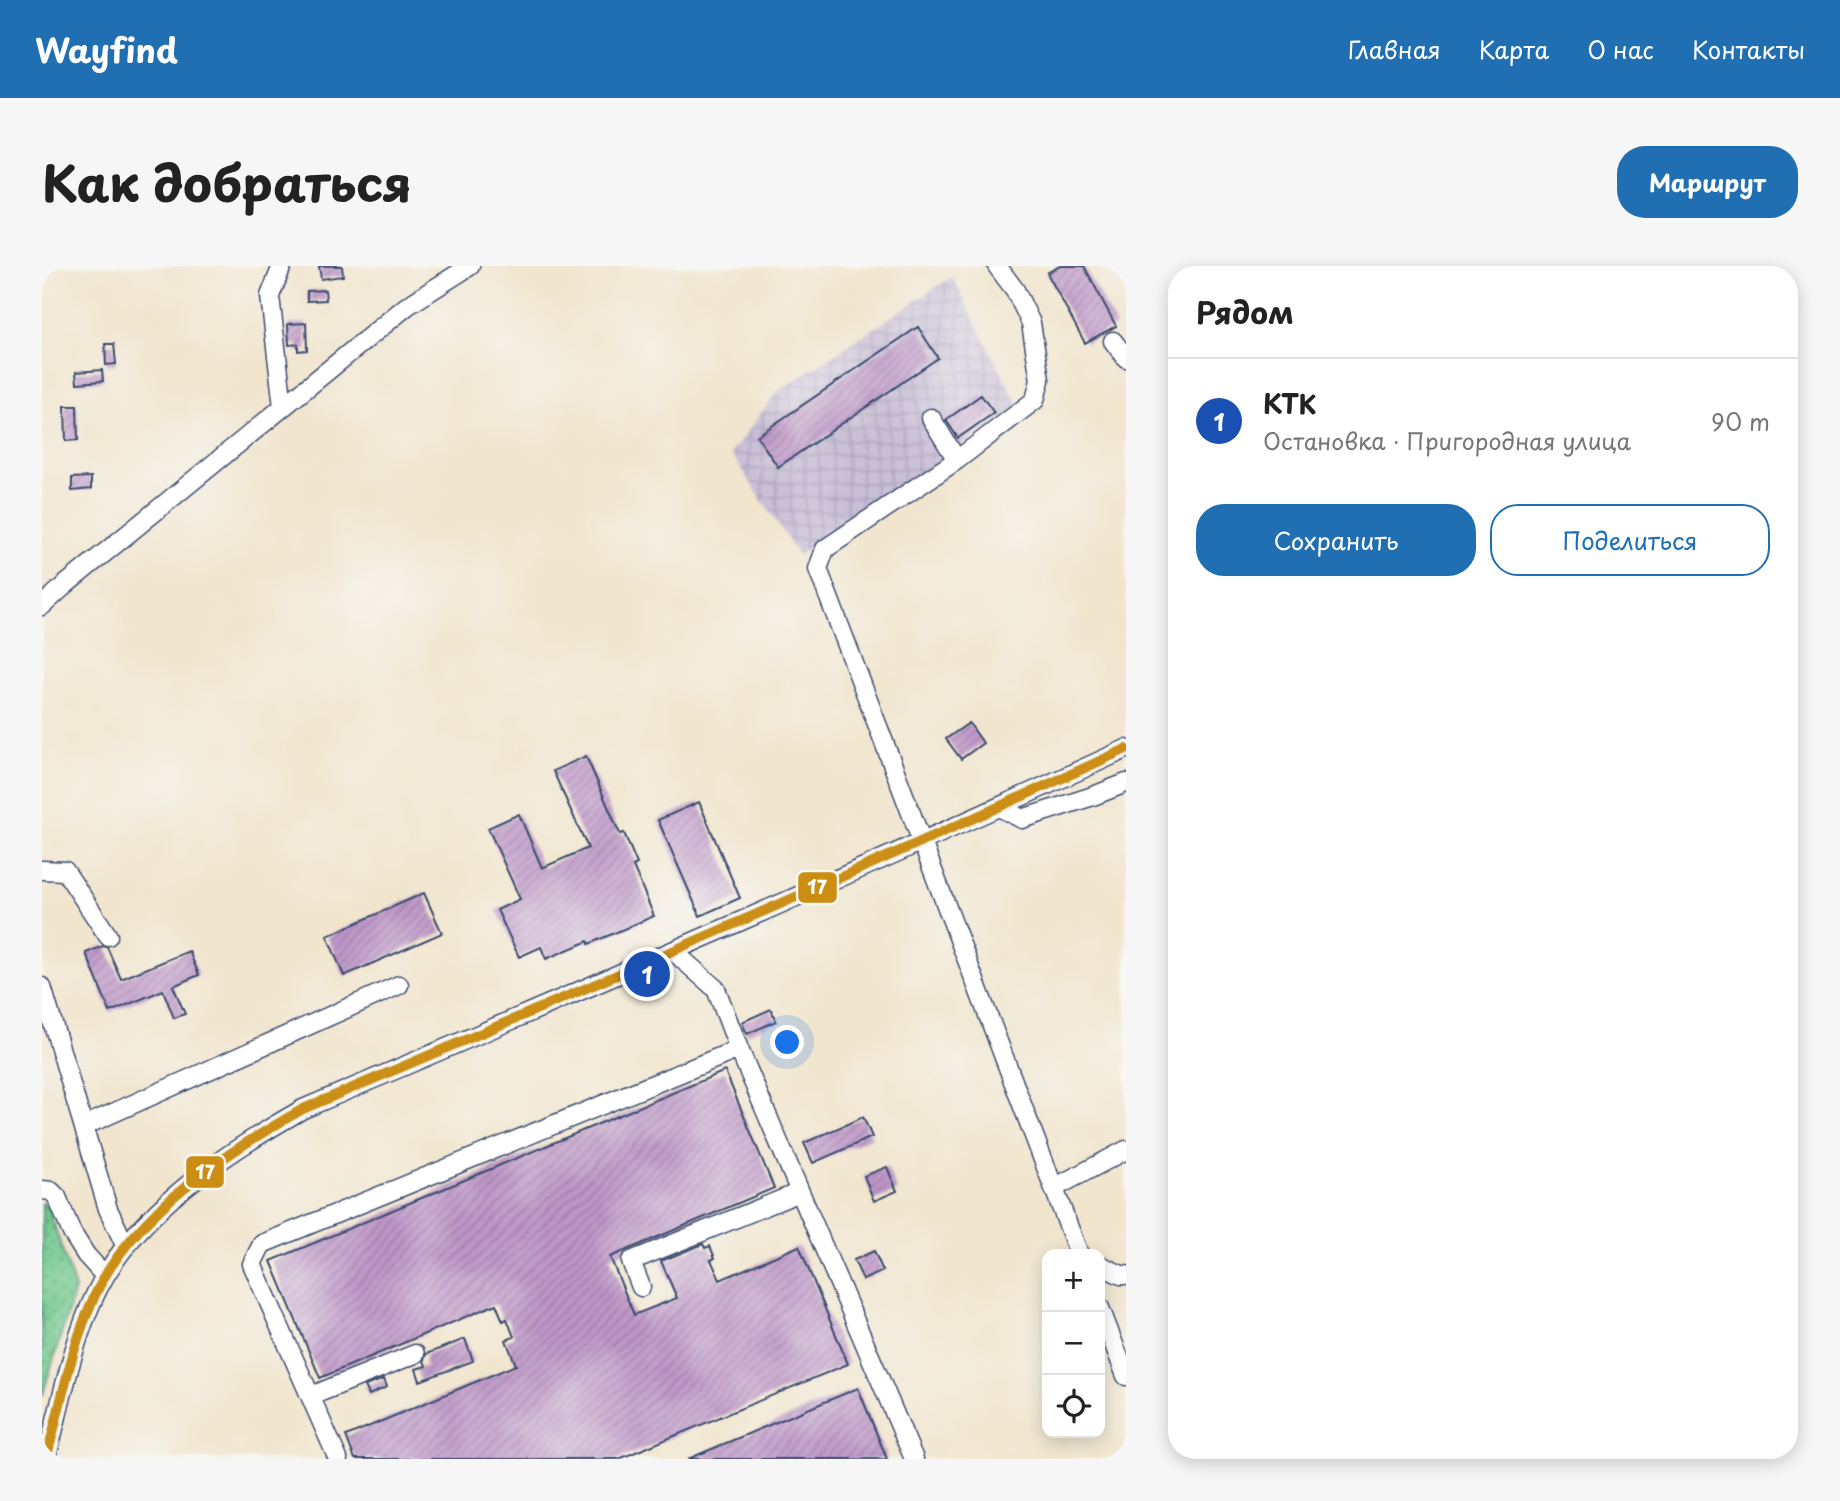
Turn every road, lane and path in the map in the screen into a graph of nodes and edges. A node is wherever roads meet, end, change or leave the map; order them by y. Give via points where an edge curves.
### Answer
1 (282, 266) edge
2 (470, 266) edge
3 (997, 266) edge
4 (1113, 341) dead end
5 (1126, 358) edge
6 (283, 407) junction
7 (931, 418) dead end
8 (957, 460) junction
9 (42, 606) edge
10 (1126, 749) edge
11 (1126, 783) edge
12 (999, 807) junction
13 (923, 842) junction
14 (42, 870) edge
15 (107, 936) dead end
16 (673, 951) junction
17 (399, 985) dead end
18 (42, 987) edge
19 (738, 1049) junction
20 (84, 1126) junction
21 (1126, 1150) edge
22 (1054, 1188) junction
23 (42, 1190) edge
24 (800, 1192) junction
25 (125, 1245) junction
26 (1077, 1249) edge
27 (1105, 1267) edge
28 (1126, 1275) edge
29 (105, 1276) junction
30 (641, 1287) dead end
31 (1102, 1312) edge
32 (415, 1354) dead end
33 (1124, 1365) edge
34 (312, 1396) junction
35 (46, 1459) edge
36 (338, 1459) edge
37 (915, 1459) edge

1 - 6 street via 270,296
2 - 6 street via 407,306
3 - 8 street via 1031,323 1040,380 1035,400
4 - 5 street
6 - 9 street
7 - 8 street
8 - 13 street via 825,549 818,569
10 - 12 street
11 - 12 street via 1022,819
12 - 13 street
13 - 16 street
13 - 22 street
14 - 15 street via 65,871
16 - 19 street via 716,989
16 - 25 street via 303,1109 218,1161
17 - 20 street
18 - 20 street
19 - 24 street
19 - 34 street via 262,1244 252,1264
20 - 25 street via 108,1209
21 - 22 street
22 - 26 street
23 - 29 street via 57,1197 72,1233
24 - 30 street via 631,1261
24 - 37 street
25 - 29 street
27 - 28 street
29 - 35 street via 85,1318
31 - 33 street
32 - 34 street
34 - 36 street

